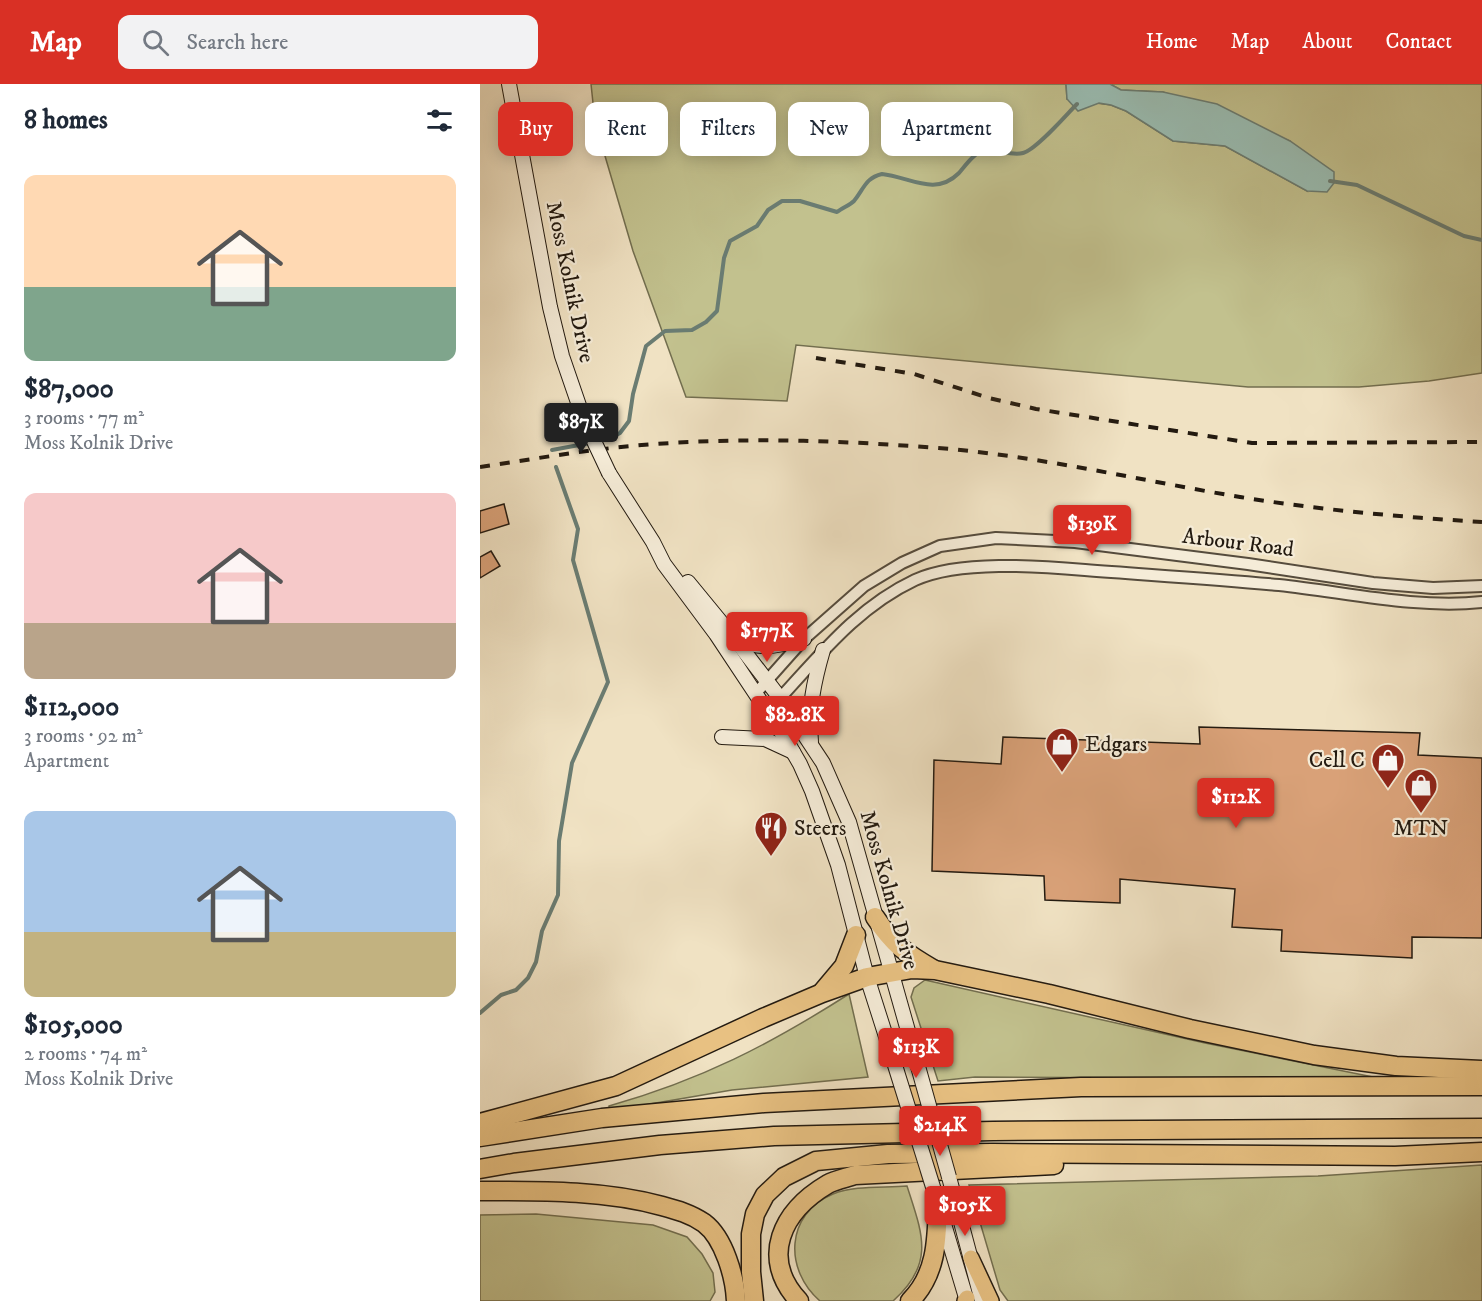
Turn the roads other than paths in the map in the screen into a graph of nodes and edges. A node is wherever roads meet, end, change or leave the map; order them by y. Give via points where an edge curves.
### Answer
1 (508, 84) edge
2 (653, 542) junction
3 (1373, 583) junction
4 (1482, 586) edge
5 (1371, 596) junction
6 (1482, 602) edge
7 (734, 638) junction
8 (804, 639) junction
9 (823, 650) junction
10 (766, 681) junction
11 (756, 693) junction
12 (780, 698) junction
13 (768, 711) junction
14 (722, 737) dead end
15 (811, 744) junction
16 (793, 752) junction
17 (875, 917) junction
18 (856, 935) junction
19 (935, 970) junction
20 (890, 972) junction
21 (867, 977) junction
22 (822, 993) junction
23 (1482, 1070) edge
24 (1482, 1086) edge
25 (480, 1123) edge
26 (1482, 1128) edge
27 (480, 1137) edge
28 (1482, 1152) edge
29 (1251, 1155) junction
30 (480, 1169) edge
31 (480, 1191) edge
32 (938, 1203) joint
33 (941, 1223) junction
34 (970, 1258) junction
35 (735, 1299) edge
36 (970, 1300) edge
37 (754, 1301) edge
38 (799, 1301) edge
39 (910, 1301) edge
40 (991, 1301) edge

1 - 2 main road, Moss Kolnik Drive, bridge via 562,356 584,420 609,473
2 - 7 main road, Moss Kolnik Drive
2 - 11 main road, Moss Kolnik Drive via 664,564
3 - 4 street, Arbour Road via 1433,588
3 - 5 street
3 - 8 street, Arbour Road via 1075,542 996,538 940,546 902,562 864,586
5 - 6 street, Arbour Road
5 - 9 street, Arbour Road via 1033,566 957,570 916,580 880,599
7 - 8 main road via 759,647
7 - 10 main road, Moss Kolnik Drive
8 - 10 street, Arbour Road
9 - 12 street, Arbour Road
9 - 15 main road via 811,697
10 - 11 street, Arbour Road
10 - 12 main road, Moss Kolnik Drive
11 - 13 main road, Moss Kolnik Drive
12 - 13 street, Arbour Road
12 - 15 main road, Moss Kolnik Drive
13 - 16 main road, Moss Kolnik Drive
14 - 16 main road via 765,739
15 - 17 main road, Moss Kolnik Drive via 824,763 849,822
16 - 18 main road, Moss Kolnik Drive via 812,791 838,865
17 - 19 highway via 906,954
17 - 20 main road, Moss Kolnik Drive
18 - 21 main road, Moss Kolnik Drive
18 - 22 highway via 844,966
19 - 20 highway
19 - 23 highway via 1314,1055 1396,1066
20 - 21 highway
20 - 34 main road, Moss Kolnik Drive, bridge
21 - 22 highway
21 - 32 main road, Moss Kolnik Drive, bridge
22 - 25 highway via 616,1086
24 - 27 highway via 1081,1087 764,1103 602,1118
26 - 30 highway via 774,1136 660,1145
28 - 29 highway
29 - 37 highway via 888,1154 816,1161 784,1177 765,1195 755,1214 751,1234
29 - 38 highway via 855,1175 829,1183 792,1215 781,1235 777,1255 784,1280
31 - 35 highway via 593,1194 639,1200 688,1214 717,1236 726,1255
32 - 33 highway
33 - 36 main road, Moss Kolnik Drive
33 - 39 highway via 930,1272
34 - 36 main road, Moss Kolnik Drive
34 - 40 main road

